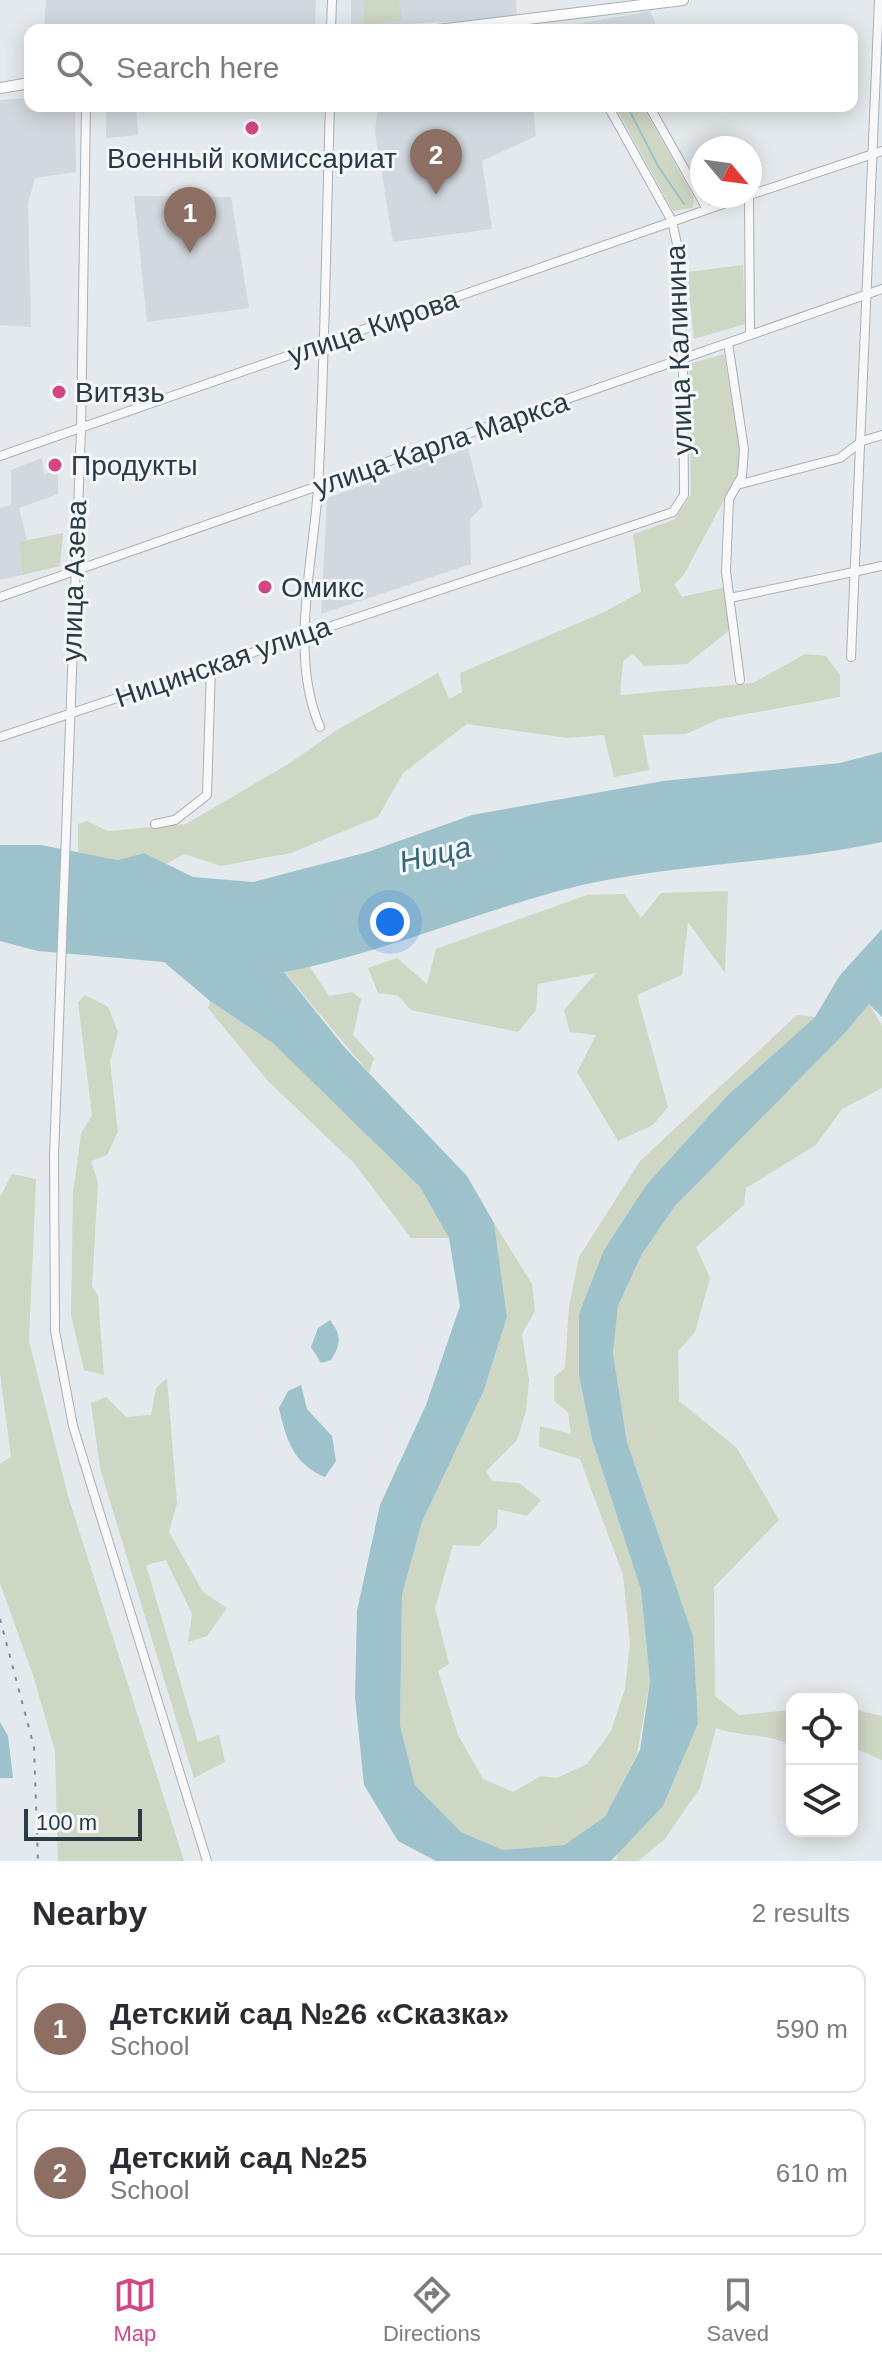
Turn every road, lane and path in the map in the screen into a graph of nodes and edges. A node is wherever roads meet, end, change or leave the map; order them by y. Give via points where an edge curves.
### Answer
1 (332, 0) edge
2 (683, 0) edge
3 (879, 0) edge
4 (331, 24) edge
5 (487, 24) edge
6 (24, 84) edge
7 (0, 88) edge
8 (86, 112) edge
9 (330, 112) edge
10 (611, 112) edge
11 (652, 112) edge
12 (882, 151) edge
13 (871, 155) junction
14 (762, 192) edge
15 (710, 208) edge
16 (749, 208) edge
17 (707, 209) junction
18 (672, 221) junction
19 (882, 289) edge
20 (866, 294) junction
21 (750, 335) junction
22 (728, 343) junction
23 (323, 344) junction
24 (683, 359) junction
25 (81, 430) junction
26 (882, 435) edge
27 (862, 441) junction
28 (0, 456) edge
29 (737, 485) junction
30 (318, 487) junction
31 (673, 512) joint
32 (882, 566) edge
33 (856, 571) junction
34 (74, 573) junction
35 (0, 597) edge
36 (730, 598) junction
37 (306, 635) junction
38 (851, 657) dead end
39 (211, 667) junction
40 (740, 680) dead end
41 (69, 714) junction
42 (320, 727) dead end
43 (0, 737) edge
44 (155, 824) dead end
45 (207, 1861) edge

1 - 4 street
2 - 5 main road
3 - 13 street
6 - 7 main road
8 - 25 street, улица Азева
9 - 23 street
10 - 18 street, улица Калинина
11 - 17 street, улица Калинина
12 - 13 street, улица Кирова
13 - 14 street, улица Кирова
13 - 20 street
15 - 17 street, улица Кирова
16 - 21 street
17 - 18 street, улица Кирова
18 - 23 street, улица Кирова
18 - 24 street, улица Калинина
19 - 20 street, улица Карла Маркса
20 - 21 street, улица Карла Маркса
20 - 27 street
21 - 22 street, улица Карла Маркса
22 - 24 street, улица Карла Маркса
22 - 29 street, улица Калинина via 744,449
23 - 25 street, улица Кирова
23 - 30 street
24 - 30 street, улица Карла Маркса
24 - 31 street, улица Калинина via 684,495
25 - 28 street, улица Кирова
25 - 34 street, улица Азева
26 - 27 street
27 - 29 street via 840,458
27 - 33 street
29 - 36 street, улица Калинина via 729,499
30 - 34 street, улица Карла Маркса
30 - 37 street
31 - 37 street, Ницинская улица
32 - 33 street
33 - 36 street
33 - 38 street
34 - 35 street, улица Карла Маркса
34 - 41 street, улица Азева
36 - 40 street, улица Калинина
37 - 39 street, Ницинская улица
37 - 42 street via 309,700
39 - 41 street, Ницинская улица
39 - 44 street via 207,795 188,814
41 - 43 street, Ницинская улица
41 - 45 street, улица Азева via 53,1291 62,1377

